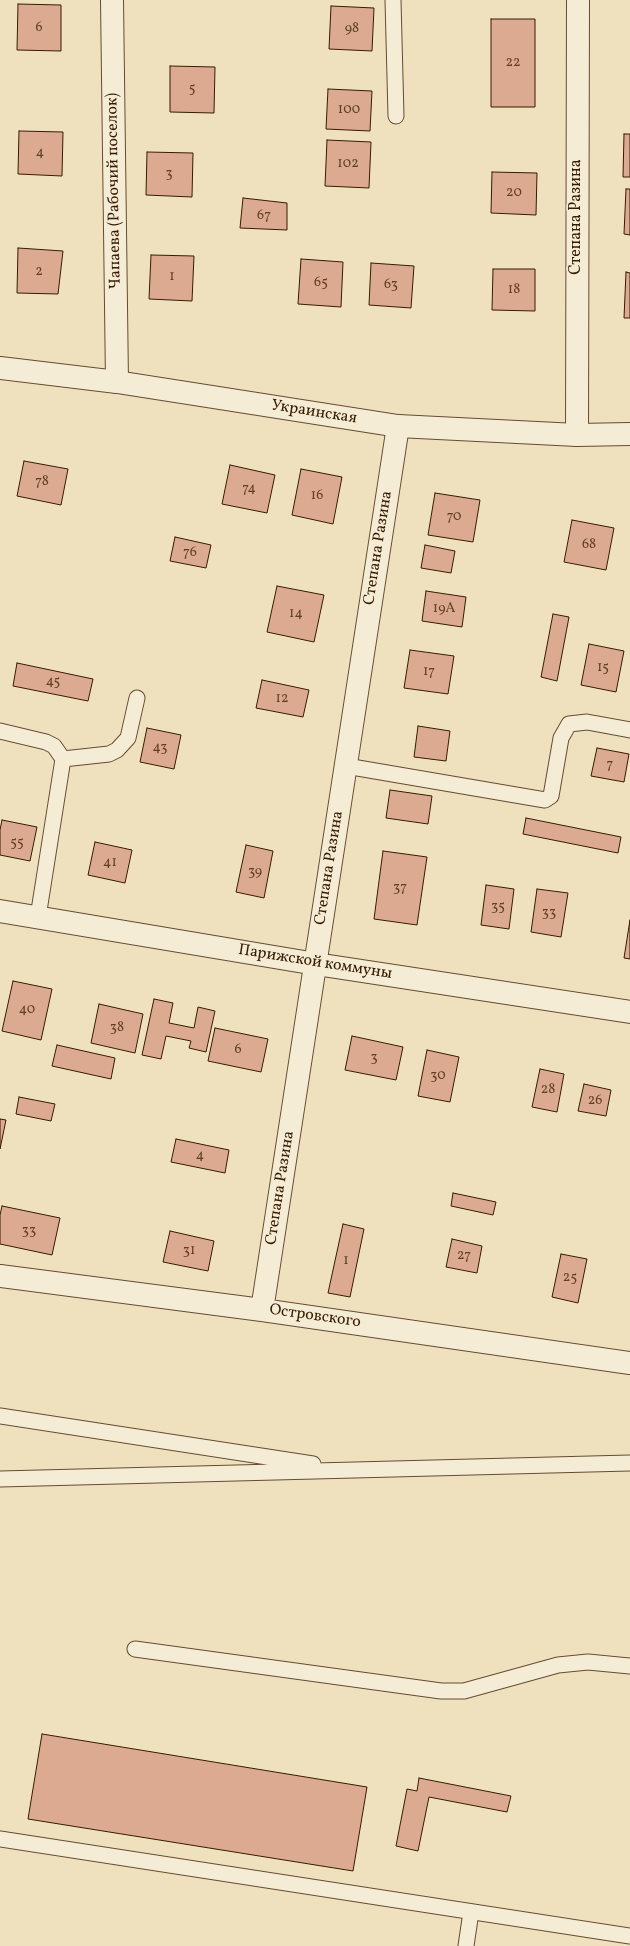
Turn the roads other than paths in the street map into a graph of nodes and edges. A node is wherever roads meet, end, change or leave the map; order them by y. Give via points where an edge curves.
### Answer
1 (112, 0) edge
2 (393, 0) edge
3 (578, 0) edge
4 (396, 116) dead end
5 (0, 368) edge
6 (117, 382) junction
7 (398, 426) junction
8 (630, 434) edge
9 (577, 435) junction
10 (137, 698) dead end
11 (630, 730) edge
12 (0, 732) edge
13 (63, 759) junction
14 (346, 766) junction
15 (0, 910) edge
16 (38, 917) junction
17 (316, 964) junction
18 (630, 1012) edge
19 (0, 1276) edge
20 (262, 1310) junction
21 (630, 1363) edge
22 (0, 1416) edge
23 (630, 1463) edge
24 (353, 1470) junction
25 (0, 1479) edge
26 (135, 1649) dead end
27 (630, 1666) edge
28 (0, 1839) edge
29 (471, 1912) junction
30 (630, 1936) edge
31 (466, 1946) edge

1 - 6 street, Чапаева (Рабочий поселок)
2 - 4 lane
3 - 9 street, Степана Разина
5 - 6 street, Украинская
6 - 7 street, Украинская
7 - 9 street, Украинская
7 - 14 street, Степана Разина
8 - 9 street, Украинская
10 - 13 lane via 128,738 117,750 109,754
11 - 14 lane via 587,722 569,724 561,738 551,796 545,800
12 - 13 lane via 46,742 54,746
13 - 16 lane
14 - 17 street, Степана Разина
15 - 16 street, Парижской коммуны
16 - 17 street, Парижской коммуны
17 - 18 street, Парижской коммуны
17 - 20 street, Степана Разина
19 - 20 street, Островского
20 - 21 street, Островского
22 - 24 lane
23 - 24 lane
24 - 25 lane
26 - 27 lane via 441,1691 464,1691 558,1664 588,1662
28 - 29 lane
29 - 30 lane
29 - 31 lane

